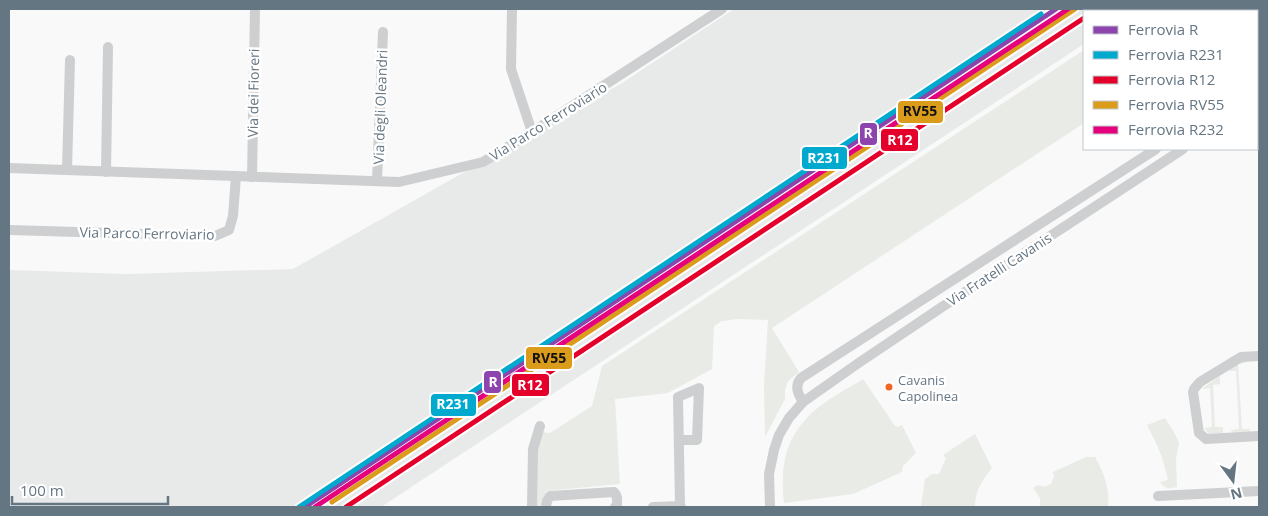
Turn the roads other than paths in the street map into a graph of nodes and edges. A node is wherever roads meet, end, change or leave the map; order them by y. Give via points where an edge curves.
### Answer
1 (255, 9) edge
2 (512, 9) edge
3 (716, 11) edge
4 (383, 32) dead end
5 (108, 47) dead end
6 (70, 60) dead end
7 (532, 132) junction
8 (1154, 150) edge
9 (1181, 150) edge
10 (9, 168) edge
11 (67, 170) junction
12 (106, 172) junction
13 (236, 176) junction
14 (252, 177) junction
15 (377, 182) junction
16 (9, 230) edge
17 (1259, 356) edge
18 (817, 369) junction
19 (817, 391) junction
20 (803, 402) junction
21 (540, 426) dead end
22 (1259, 436) edge
23 (678, 440) junction
24 (1259, 492) edge
25 (1158, 496) dead end
26 (680, 506) edge
27 (532, 507) edge
28 (546, 507) edge
29 (615, 507) edge
30 (653, 507) edge
31 (770, 507) edge

1 - 14 street, Via dei Fioreri
2 - 7 street via 510,69
3 - 7 street, Via Parco Ferroviario
4 - 15 street, Via degli Oleandri
5 - 12 street
6 - 11 street
7 - 15 street, Via Parco Ferroviario via 483,162 399,182
8 - 18 street, Via Fratelli Cavanis
9 - 19 street, Via Fratelli Cavanis
10 - 11 street, Via Parco Ferroviario
11 - 12 street, Via Parco Ferroviario
12 - 13 street, Via Parco Ferroviario
13 - 14 street, Via Parco Ferroviario
13 - 16 street, Via Parco Ferroviario via 229,230 215,236
14 - 15 street, Via Parco Ferroviario
17 - 22 street via 1241,357 1200,382 1193,392 1199,433 1204,438
18 - 19 street via 811,380
18 - 20 street, Via Fratelli Cavanis via 798,383 797,393
19 - 20 street, Via Fratelli Cavanis
20 - 31 street, Via Fratelli Cavanis via 788,418 774,450 769,474
21 - 27 street via 533,449
23 - 23 street via 678,398 699,388 697,440
23 - 26 street
24 - 25 street
26 - 30 street
28 - 29 street via 550,496 614,492 617,496

